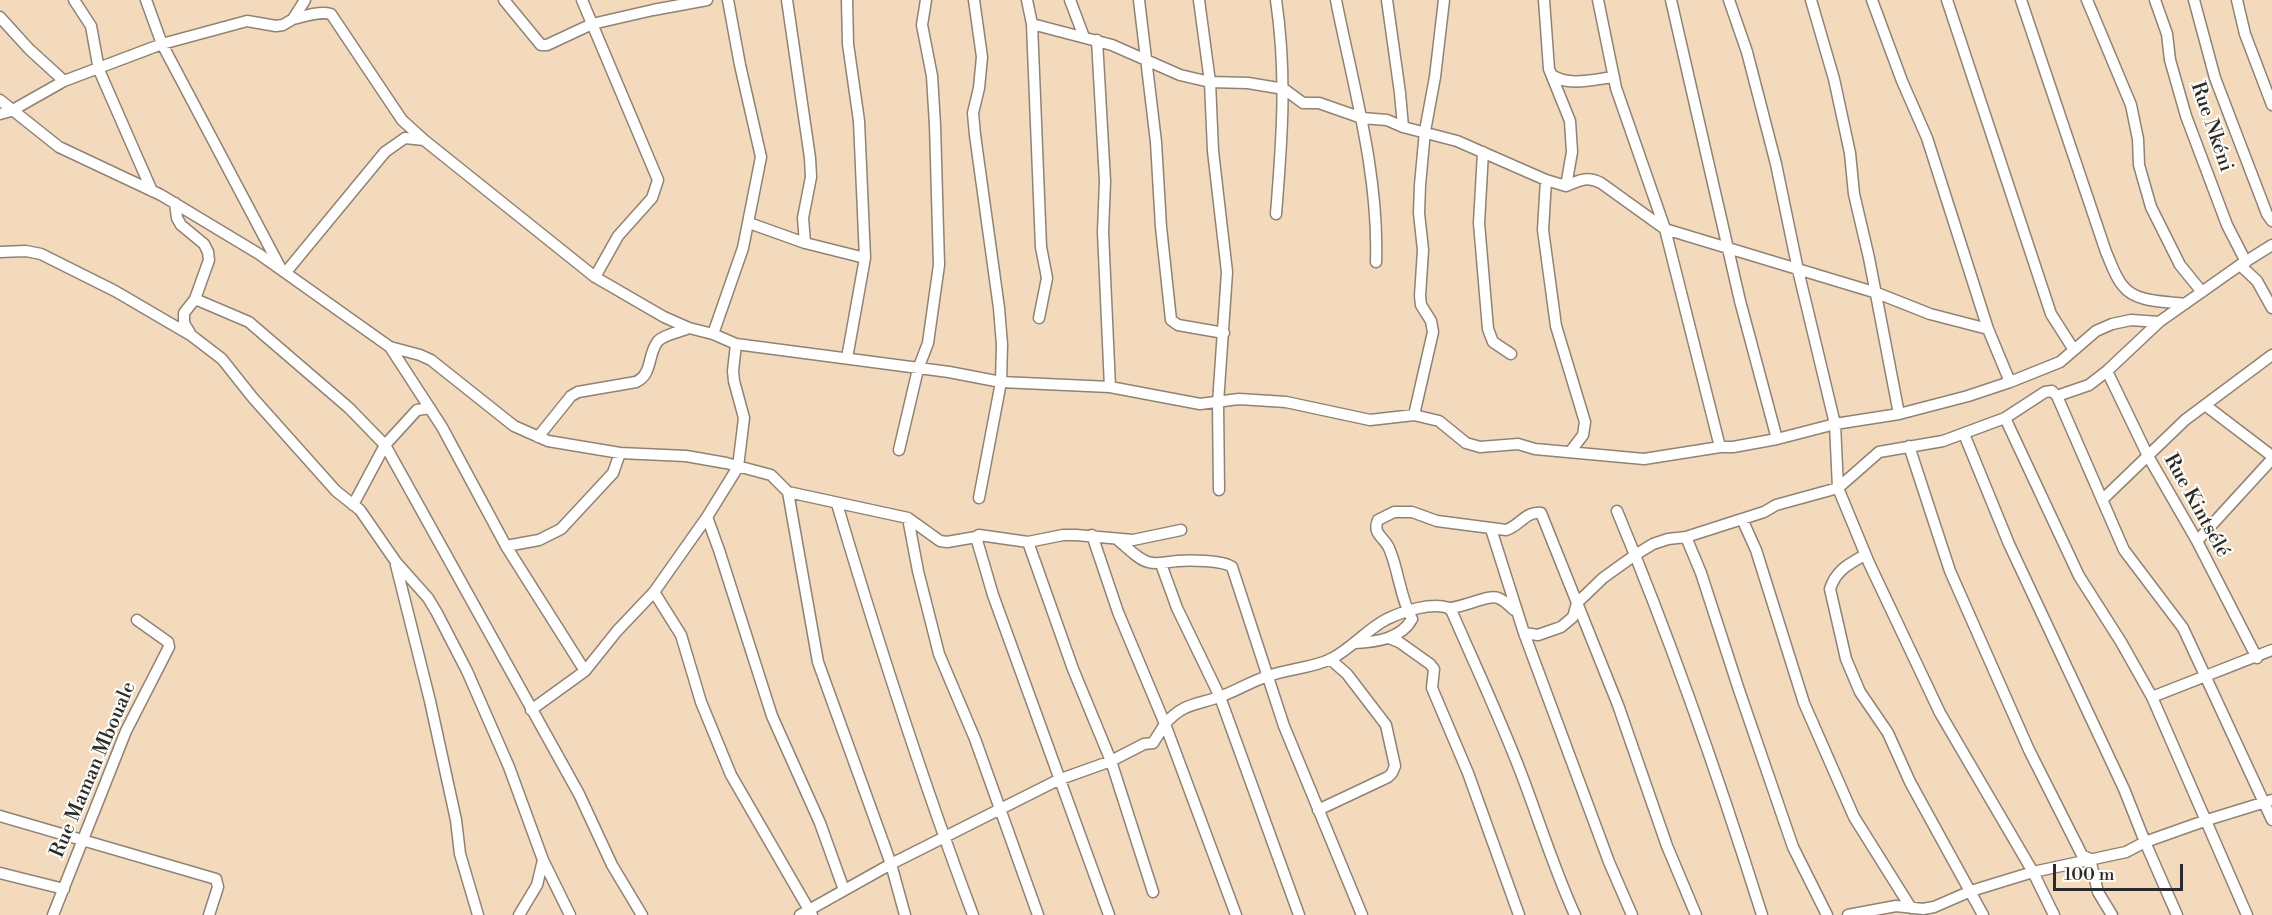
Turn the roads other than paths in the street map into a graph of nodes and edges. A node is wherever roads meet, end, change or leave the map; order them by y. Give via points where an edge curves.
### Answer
1 (74, 0) edge
2 (146, 0) edge
3 (305, 0) edge
4 (504, 0) edge
5 (582, 0) edge
6 (708, 0) edge
7 (728, 0) edge
8 (787, 0) edge
9 (847, 0) edge
10 (926, 0) edge
11 (974, 0) edge
12 (1027, 0) edge
13 (1070, 0) edge
14 (1139, 0) edge
15 (1199, 0) edge
16 (1276, 0) edge
17 (1336, 0) edge
18 (1387, 0) edge
19 (1444, 0) edge
20 (1598, 0) edge
21 (1671, 0) edge
22 (1729, 0) edge
23 (1811, 0) edge
24 (1872, 0) edge
25 (1947, 0) edge
26 (2021, 0) edge
27 (2086, 0) edge
28 (2155, 0) edge
29 (2194, 0) edge
30 (2237, 0) edge
31 (1548, 1) edge
32 (677, 3) edge
33 (0, 17) edge
34 (293, 19) junction
35 (592, 24) junction
36 (1032, 24) junction
37 (1084, 37) junction
38 (1097, 40) junction
39 (162, 44) junction
40 (1146, 59) junction
41 (99, 70) junction
42 (1552, 75) junction
43 (1614, 77) junction
44 (64, 81) junction
45 (1210, 82) junction
46 (1284, 89) junction
47 (0, 100) edge
48 (2272, 105) edge
49 (11, 111) junction
50 (0, 114) edge
51 (1362, 118) junction
52 (1403, 127) junction
53 (1425, 131) junction
54 (424, 140) junction
55 (1483, 152) junction
56 (1546, 180) junction
57 (1566, 186) junction
58 (152, 191) junction
59 (175, 203) junction
60 (1276, 214) dead end
61 (2272, 221) edge
62 (749, 223) junction
63 (1665, 229) junction
64 (805, 243) junction
65 (2272, 245) edge
66 (1728, 249) junction
67 (0, 252) edge
68 (865, 258) junction
69 (1376, 262) dead end
70 (2243, 263) junction
71 (283, 269) junction
72 (1798, 270) junction
73 (595, 277) junction
74 (2202, 292) junction
75 (1877, 293) junction
76 (195, 299) junction
77 (2185, 304) junction
78 (2272, 308) edge
79 (1039, 318) dead end
80 (2159, 322) junction
81 (689, 328) junction
82 (1988, 329) junction
83 (1224, 333) junction
84 (713, 334) junction
85 (192, 336) junction
86 (736, 344) junction
87 (390, 347) junction
88 (2074, 350) junction
89 (1511, 354) dead end
90 (2272, 355) edge
91 (847, 358) junction
92 (918, 369) junction
93 (2108, 371) junction
94 (1001, 382) junction
95 (2010, 382) junction
96 (1110, 387) junction
97 (2057, 396) junction
98 (1218, 403) junction
99 (2205, 405) junction
100 (430, 408) junction
101 (1899, 414) junction
102 (1414, 415) junction
103 (2005, 418) junction
104 (1834, 424) junction
105 (1964, 434) junction
106 (538, 437) junction
107 (1777, 439) junction
108 (385, 445) junction
109 (1909, 446) junction
110 (1720, 447) junction
111 (899, 450) dead end
112 (1570, 452) junction
113 (620, 453) junction
114 (2148, 456) junction
115 (2272, 458) edge
116 (738, 466) junction
117 (1838, 488) junction
118 (1219, 490) dead end
119 (788, 492) junction
120 (979, 498) dead end
121 (2102, 500) junction
122 (837, 504) junction
123 (353, 505) junction
124 (1617, 511) dead end
125 (707, 517) junction
126 (908, 518) junction
127 (1742, 519) junction
128 (1491, 529) junction
129 (1181, 530) dead end
130 (1092, 535) junction
131 (976, 537) junction
132 (1686, 537) junction
133 (1118, 540) junction
134 (2197, 541) junction
135 (1028, 542) junction
136 (506, 546) junction
137 (1635, 555) junction
138 (1865, 555) junction
139 (396, 562) junction
140 (1161, 564) junction
141 (654, 592) junction
142 (1577, 603) junction
143 (1449, 608) junction
144 (1407, 609) junction
145 (1516, 612) junction
146 (137, 620) dead end
147 (1524, 633) junction
148 (1389, 638) junction
149 (1356, 643) junction
150 (2272, 650) edge
151 (2257, 658) junction
152 (1330, 659) junction
153 (585, 671) junction
154 (1267, 676) junction
155 (2204, 678) junction
156 (1220, 697) junction
157 (2152, 698) junction
158 (531, 710) junction
159 (1165, 724) junction
160 (1111, 761) junction
161 (1058, 780) junction
162 (2268, 802) edge
163 (999, 809) junction
164 (1318, 810) junction
165 (0, 816) edge
166 (2207, 820) junction
167 (2272, 820) edge
168 (944, 837) junction
169 (84, 841) junction
170 (2145, 842) junction
171 (2090, 859) junction
172 (543, 860) junction
173 (891, 864) junction
174 (2033, 872) junction
175 (0, 873) edge
176 (64, 889) junction
177 (844, 890) junction
178 (1971, 891) junction
179 (1153, 892) dead end
180 (1911, 908) junction
181 (807, 913) edge
182 (53, 915) edge
183 (209, 915) edge
184 (478, 915) edge
185 (519, 915) edge
186 (570, 915) edge
187 (642, 915) edge
188 (905, 915) edge
189 (973, 915) edge
190 (1038, 915) edge
191 (1108, 915) edge
192 (1236, 915) edge
193 (1299, 915) edge
194 (1362, 915) edge
195 (1519, 915) edge
196 (1575, 915) edge
197 (1632, 915) edge
198 (1696, 915) edge
199 (1762, 915) edge
200 (1827, 915) edge
201 (1848, 915) edge
202 (1983, 915) edge
203 (2054, 915) edge
204 (2112, 915) edge
205 (2177, 915) edge
206 (2247, 915) edge

1 - 41 street via 91,26
2 - 39 street
3 - 34 street
4 - 35 street via 541,45
5 - 35 street
6 - 32 street
7 - 62 street via 760,157
8 - 64 street via 810,158 811,177 803,218
9 - 68 street via 848,44 860,132
10 - 92 street via 922,25 932,76 940,247 928,344
11 - 94 street via 982,57 973,113 999,308
12 - 36 street
13 - 37 street
14 - 40 street
15 - 45 street
16 - 46 street
17 - 51 street
18 - 52 street
19 - 53 street
20 - 43 street
21 - 66 street
22 - 72 street via 1773,153
23 - 75 street via 1834,79 1850,153 1854,194
24 - 82 street via 1927,138
25 - 88 street via 2052,314
26 - 77 street via 2106,252 2122,285 2140,298
27 - 74 street via 2131,105 2139,165 2151,207 2180,265
28 - 70 street, Rue Nkéni via 2186,116
29 - 61 street via 2215,78
30 - 48 street via 2244,34
31 - 42 street via 1548,61
32 - 35 street
33 - 44 street
34 - 39 street via 276,26 247,21
34 - 54 street via 331,15 402,120
35 - 73 street via 658,180 652,198 618,236
36 - 37 street
36 - 79 street via 1041,247 1047,278
37 - 38 street
38 - 40 street
38 - 96 street
39 - 41 street
39 - 71 street
40 - 45 street via 1180,75
40 - 83 street via 1171,320 1178,325
41 - 44 street
41 - 58 street
42 - 43 street via 1569,81
42 - 57 street via 1570,121 1572,152
43 - 63 street
44 - 49 street
45 - 46 street
45 - 83 street via 1214,161 1227,272
46 - 51 street via 1303,103 1319,103
46 - 60 street
47 - 49 street
49 - 50 street
49 - 58 street via 59,147
51 - 52 street via 1387,120
51 - 69 street via 1375,212
52 - 53 street
53 - 55 street
53 - 102 street via 1419,213 1424,250 1419,297 1433,332
54 - 71 street via 405,138 386,152
54 - 73 street
55 - 56 street
55 - 89 street via 1479,223 1488,329 1493,342
56 - 57 street
56 - 112 street via 1543,230 1556,326 1585,422 1583,435
57 - 63 street via 1591,178
58 - 59 street
59 - 71 street
59 - 76 street via 181,225 208,252 209,260
62 - 64 street
62 - 84 street
63 - 66 street
63 - 110 street
64 - 68 street
65 - 70 street
66 - 72 street
66 - 107 street
67 - 85 street via 41,254 116,291
68 - 91 street
70 - 74 street
70 - 78 street, Rue Nkéni
71 - 87 street
72 - 75 street
72 - 104 street
73 - 81 street
74 - 77 street
75 - 82 street via 1930,314
75 - 101 street
76 - 85 street via 184,313 184,323
76 - 108 street via 249,322 349,408
77 - 80 street
80 - 88 street via 2131,320 2112,324 2096,331
80 - 93 street
81 - 84 street
81 - 106 street via 658,342 642,379 571,396
82 - 95 street
83 - 98 street
84 - 86 street
85 - 123 street via 222,359 336,491
86 - 91 street
86 - 116 street via 734,381 744,418
87 - 100 street
87 - 106 street via 431,360 493,411
88 - 95 street via 2060,362
90 - 99 street
91 - 92 street
92 - 94 street
92 - 111 street
93 - 97 street via 2089,385
93 - 114 street, Rue Kintsélé
94 - 96 street
94 - 120 street
95 - 101 street
96 - 98 street via 1200,404
97 - 103 street via 2045,392
97 - 121 street
98 - 102 street via 1239,399 1286,402 1370,420
98 - 118 street
99 - 114 street
99 - 115 street
100 - 108 street via 417,410
100 - 136 street
101 - 104 street
102 - 112 street via 1439,420 1459,439 1480,447 1518,444
103 - 105 street
103 - 157 street via 2079,576
104 - 107 street
104 - 117 street
105 - 109 street
105 - 170 street via 2009,544
106 - 113 street via 563,445
107 - 110 street
108 - 123 street
108 - 158 street
109 - 117 street via 1879,452
109 - 171 street via 1950,571 2029,750 2082,855
110 - 112 street via 1644,459
113 - 116 street via 691,457
113 - 136 street via 613,473 561,530 539,540
114 - 121 street
114 - 134 street, Rue Kintsélé
115 - 134 street
116 - 119 street via 771,475
116 - 125 street
117 - 127 street
117 - 138 street
119 - 122 street
119 - 173 street via 818,662
121 - 155 street via 2124,550 2183,628
122 - 126 street
122 - 168 street via 882,655
123 - 139 street
124 - 137 street
125 - 141 street
125 - 177 street via 772,717 820,823
126 - 131 street via 947,542
126 - 163 street via 939,654
127 - 132 street
127 - 180 street via 1756,550 1804,703 1854,816
128 - 142 street via 1511,528 1529,514 1541,513
128 - 144 street via 1437,521 1412,512 1394,512 1378,520 1377,534 1388,545
128 - 145 street
129 - 133 street
130 - 133 street
130 - 135 street via 1063,535
130 - 159 street via 1118,612
131 - 135 street
131 - 161 street
132 - 137 street via 1668,539
132 - 200 street via 1793,847
133 - 140 street via 1147,562
134 - 151 street, Rue Kintsélé
135 - 160 street
136 - 153 street
137 - 142 street
137 - 199 street via 1727,803
138 - 174 street via 1940,713
138 - 178 street via 1841,569 1830,589 1846,659 1860,692 1888,733 1910,782
139 - 172 street via 428,598 466,671 513,778
139 - 184 street via 430,701 460,854
140 - 154 street via 1198,561 1232,567
140 - 156 street via 1177,608
141 - 153 street
141 - 181 street via 681,635 701,702 731,775
142 - 147 street via 1573,617 1561,627 1538,635
142 - 198 street
143 - 144 street
143 - 145 street via 1497,597
143 - 196 street via 1521,772
144 - 148 street via 1410,623
144 - 149 street via 1375,626
145 - 147 street
146 - 169 street, Rue Maman Mbouale via 169,646 126,731
147 - 197 street
148 - 149 street
148 - 195 street via 1434,669 1432,688 1468,773
149 - 152 street
150 - 151 street
151 - 155 street
152 - 154 street
152 - 164 street via 1347,674 1386,725 1395,766 1388,777
153 - 158 street
154 - 156 street
154 - 164 street
155 - 157 street
155 - 162 street
156 - 159 street via 1191,704 1175,712
156 - 193 street
157 - 166 street
158 - 187 street
159 - 160 street via 1153,742
159 - 192 street
160 - 161 street
160 - 179 street
161 - 163 street
161 - 191 street
162 - 166 street
162 - 167 street
163 - 168 street
163 - 190 street
164 - 194 street
165 - 169 street
166 - 170 street
166 - 206 street
168 - 173 street
168 - 189 street
169 - 176 street, Rue Maman Mbouale
169 - 183 street via 216,879 218,886
170 - 171 street via 2126,852
170 - 205 street
171 - 174 street
171 - 204 street via 2098,892
172 - 185 street via 537,885
172 - 186 street
173 - 177 street
173 - 188 street
174 - 178 street
174 - 203 street
175 - 176 street
176 - 182 street, Rue Maman Mbouale
177 - 181 street
178 - 180 street via 1934,907
178 - 202 street
180 - 201 street via 1896,906

